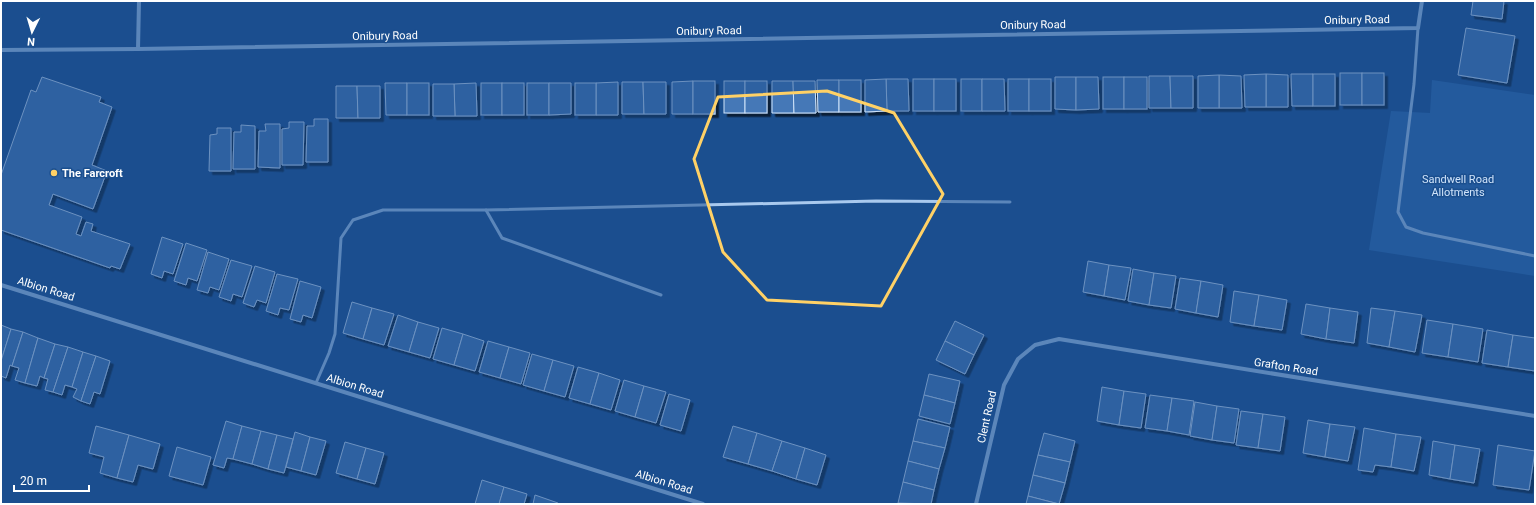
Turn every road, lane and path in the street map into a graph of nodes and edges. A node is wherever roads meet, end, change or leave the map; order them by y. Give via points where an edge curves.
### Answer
1 (139, 1) edge
2 (1422, 1) edge
3 (1418, 28) junction
4 (138, 49) junction
5 (1, 50) edge
6 (1010, 202) dead end
7 (486, 210) junction
8 (1535, 256) edge
9 (1, 285) edge
10 (661, 295) dead end
11 (1035, 345) joint
12 (316, 383) junction
13 (1535, 416) edge
14 (703, 504) edge
15 (976, 504) edge

1 - 4 street
2 - 3 street
3 - 4 street, Onibury Road
3 - 8 lane via 1414,84 1398,212 1406,227 1423,233
4 - 5 street, Onibury Road
6 - 7 lane via 876,201
7 - 10 lane via 502,238
7 - 12 lane via 383,210 353,220 341,238 335,334
9 - 12 street, Albion Road
11 - 13 street, Grafton Road via 1059,339
11 - 15 street, Clent Road via 1018,359 1004,385
12 - 14 street, Albion Road

